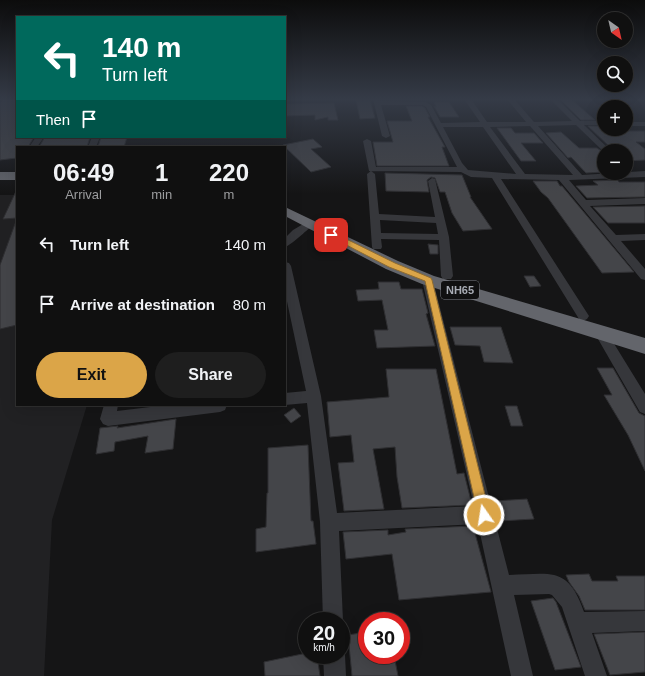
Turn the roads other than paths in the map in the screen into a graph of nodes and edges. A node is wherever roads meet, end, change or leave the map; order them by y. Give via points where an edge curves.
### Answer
1 (384, 131) edge
2 (442, 131) edge
3 (491, 131) edge
4 (537, 131) edge
5 (586, 131) edge
6 (386, 136) dead end
7 (367, 141) dead end
8 (600, 144) edge
9 (463, 170) junction
10 (633, 172) edge
11 (371, 174) dead end
12 (645, 174) edge
13 (0, 176) edge
14 (16, 176) edge
15 (495, 176) junction
16 (522, 176) junction
17 (597, 176) edge
18 (562, 178) junction
19 (580, 178) junction
20 (0, 181) edge
21 (432, 181) dead end
22 (645, 201) edge
23 (286, 202) edge
24 (583, 203) junction
25 (286, 211) edge
26 (375, 217) junction
27 (441, 220) junction
28 (310, 223) junction
29 (444, 237) junction
30 (645, 237) edge
31 (613, 238) junction
32 (377, 242) junction
33 (286, 243) edge
34 (286, 275) edge
35 (448, 276) junction
36 (645, 276) edge
37 (428, 280) junction
38 (289, 301) edge
39 (583, 316) junction
40 (600, 332) junction
41 (645, 334) edge
42 (645, 346) edge
43 (314, 396) junction
44 (286, 399) edge
45 (111, 406) edge
46 (203, 406) edge
47 (645, 407) edge
48 (484, 515) junction
49 (329, 522) junction
50 (502, 585) junction
51 (333, 612) edge
52 (645, 621) edge
53 (577, 623) junction
54 (334, 664) edge
55 (335, 676) edge
56 (522, 676) edge
57 (596, 676) edge

1 - 6 street
2 - 9 street
3 - 16 street
4 - 19 street
5 - 8 street
7 - 9 street via 372,169
9 - 15 street via 471,174
10 - 12 street
11 - 26 street
13 - 14 highway
14 - 20 highway
15 - 16 street
15 - 39 street
16 - 18 street
17 - 19 street
18 - 19 street
18 - 24 street
21 - 27 street
22 - 24 street
23 - 32 highway, NH65
24 - 31 street
25 - 28 highway, NH65
26 - 27 street
26 - 32 street
27 - 29 street
28 - 33 street
28 - 37 highway, NH65 via 392,265
29 - 32 street
29 - 35 street
30 - 31 street
31 - 36 street
32 - 35 highway, NH65 via 418,266
34 - 38 street
35 - 39 highway, NH65
37 - 40 highway, NH65
37 - 48 street
38 - 43 street
39 - 41 highway, NH65
40 - 42 highway, NH65
40 - 47 street
43 - 44 street
43 - 49 street
45 - 46 street via 108,419
48 - 49 street
48 - 50 street
49 - 51 street
50 - 53 street via 558,586 570,601
50 - 56 street
52 - 53 street
53 - 57 street
54 - 55 street

